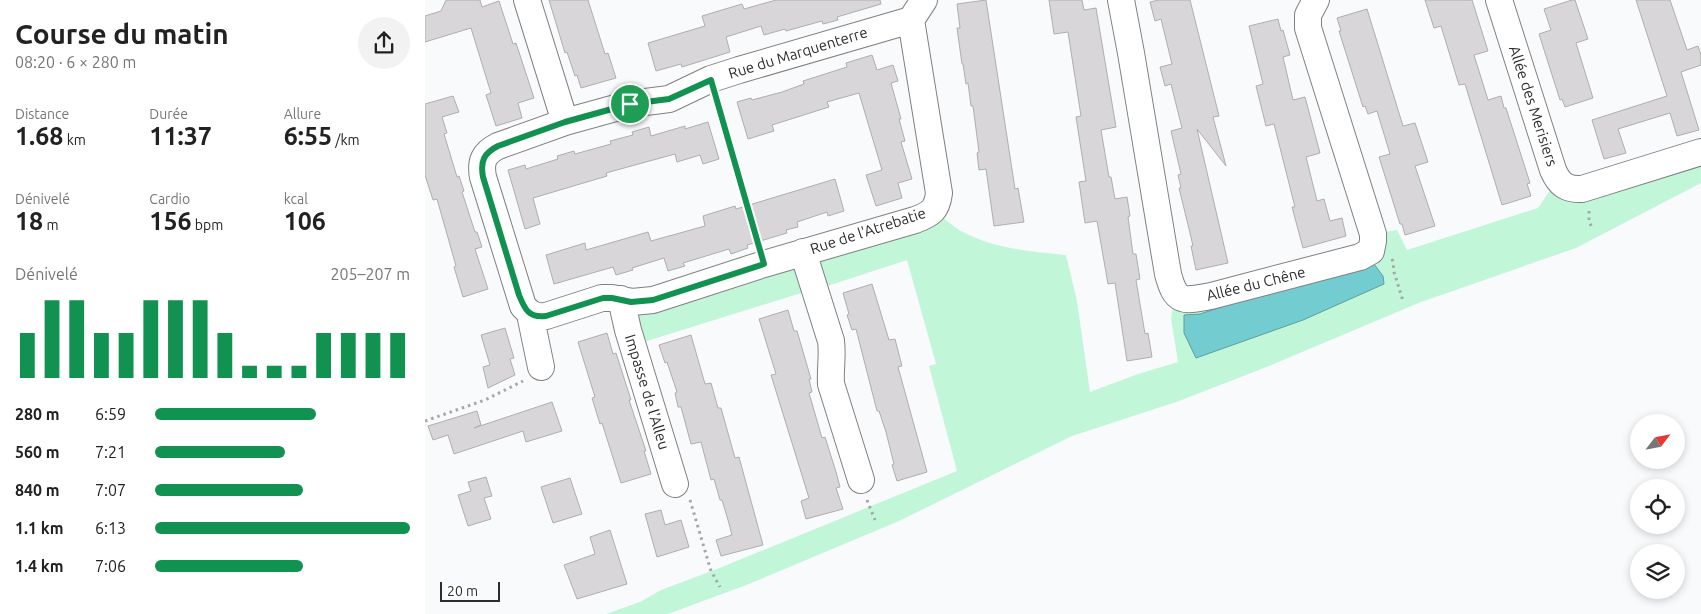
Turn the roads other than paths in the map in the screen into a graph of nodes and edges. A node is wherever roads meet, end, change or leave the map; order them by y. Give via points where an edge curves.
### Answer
1 (527, 0) edge
2 (1121, 0) edge
3 (1316, 0) edge
4 (1499, 0) edge
5 (917, 10) edge
6 (565, 122) junction
7 (1701, 152) edge
8 (803, 252) junction
9 (621, 299) junction
10 (530, 314) junction
11 (541, 366) road end
12 (861, 480) dead end
13 (674, 484) road end

1 - 6 street
2 - 3 street, Allée du Chêne via 1168,274 1174,292 1187,300 1360,257 1371,251 1373,234 1308,28 1308,15
4 - 7 street, Allée des Merisiers via 1553,170 1563,186 1582,189
5 - 6 street, Rue du Marquenterre via 711,80 669,99 630,104
5 - 8 street, Rue de l'Atrebatie via 938,202 926,216
6 - 10 street, Rue du Marquenterre via 489,150 481,166 519,295
8 - 9 street, Rue de l'Atrebatie via 653,300
8 - 12 street via 831,341 831,384
9 - 10 street via 603,298 546,316
9 - 13 street, Impasse de l'Alleu
10 - 11 street, Rue du Marquenterre

